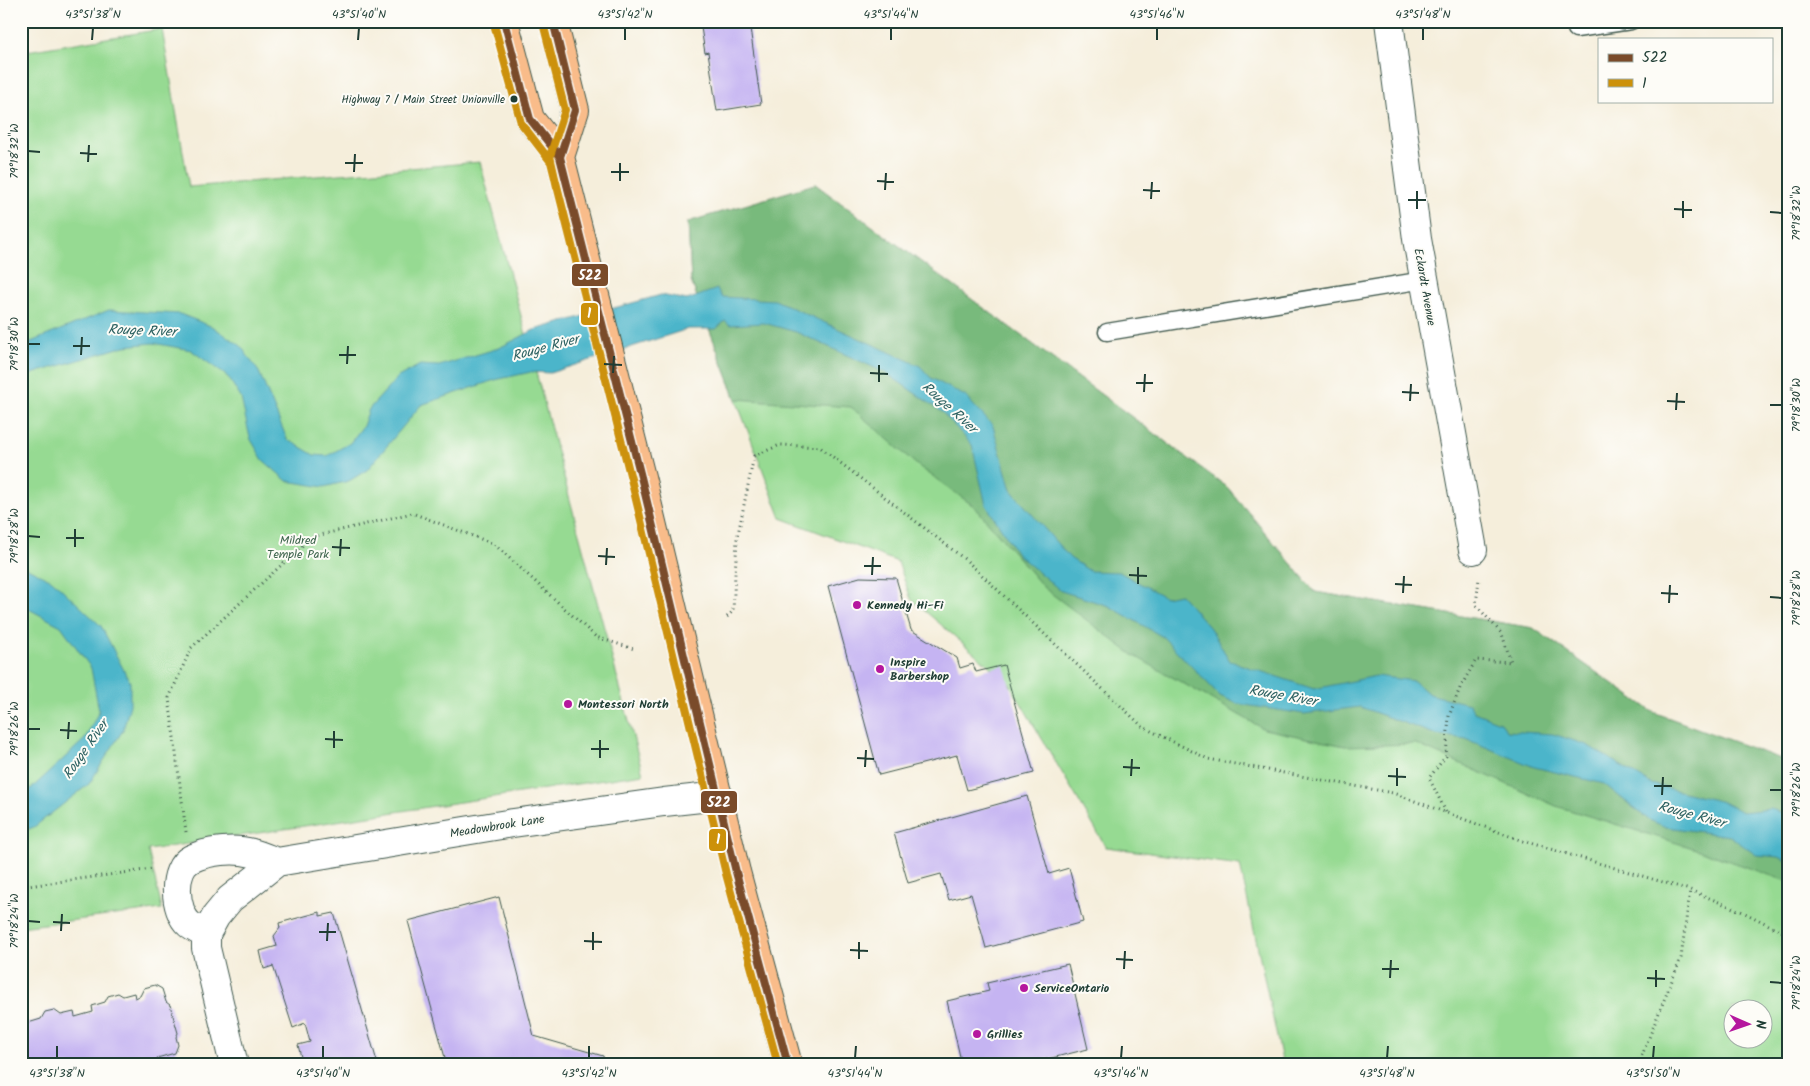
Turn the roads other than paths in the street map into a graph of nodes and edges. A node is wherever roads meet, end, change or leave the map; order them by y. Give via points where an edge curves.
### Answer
1 (504, 21) edge
2 (553, 21) edge
3 (1389, 21) edge
4 (1630, 21) edge
5 (1576, 29) dead end
6 (560, 157) junction
7 (1424, 280) junction
8 (1107, 332) dead end
9 (1473, 550) road end
10 (718, 796) junction
11 (277, 862) junction
12 (206, 934) junction
13 (234, 1065) edge
14 (788, 1065) edge

1 - 6 main road via 530,119
2 - 6 main road via 575,110
3 - 7 street, Eckardt Avenue
4 - 5 lane
6 - 10 main road
7 - 8 lane
7 - 9 street, Eckardt Avenue
10 - 11 street, Meadowbrook Lane via 513,823
10 - 14 main road
11 - 12 street, Meadowbrook Lane via 230,899
11 - 12 street, Meadowbrook Lane via 250,852 215,851 189,859 178,873 179,907 188,924
12 - 13 street via 206,948

